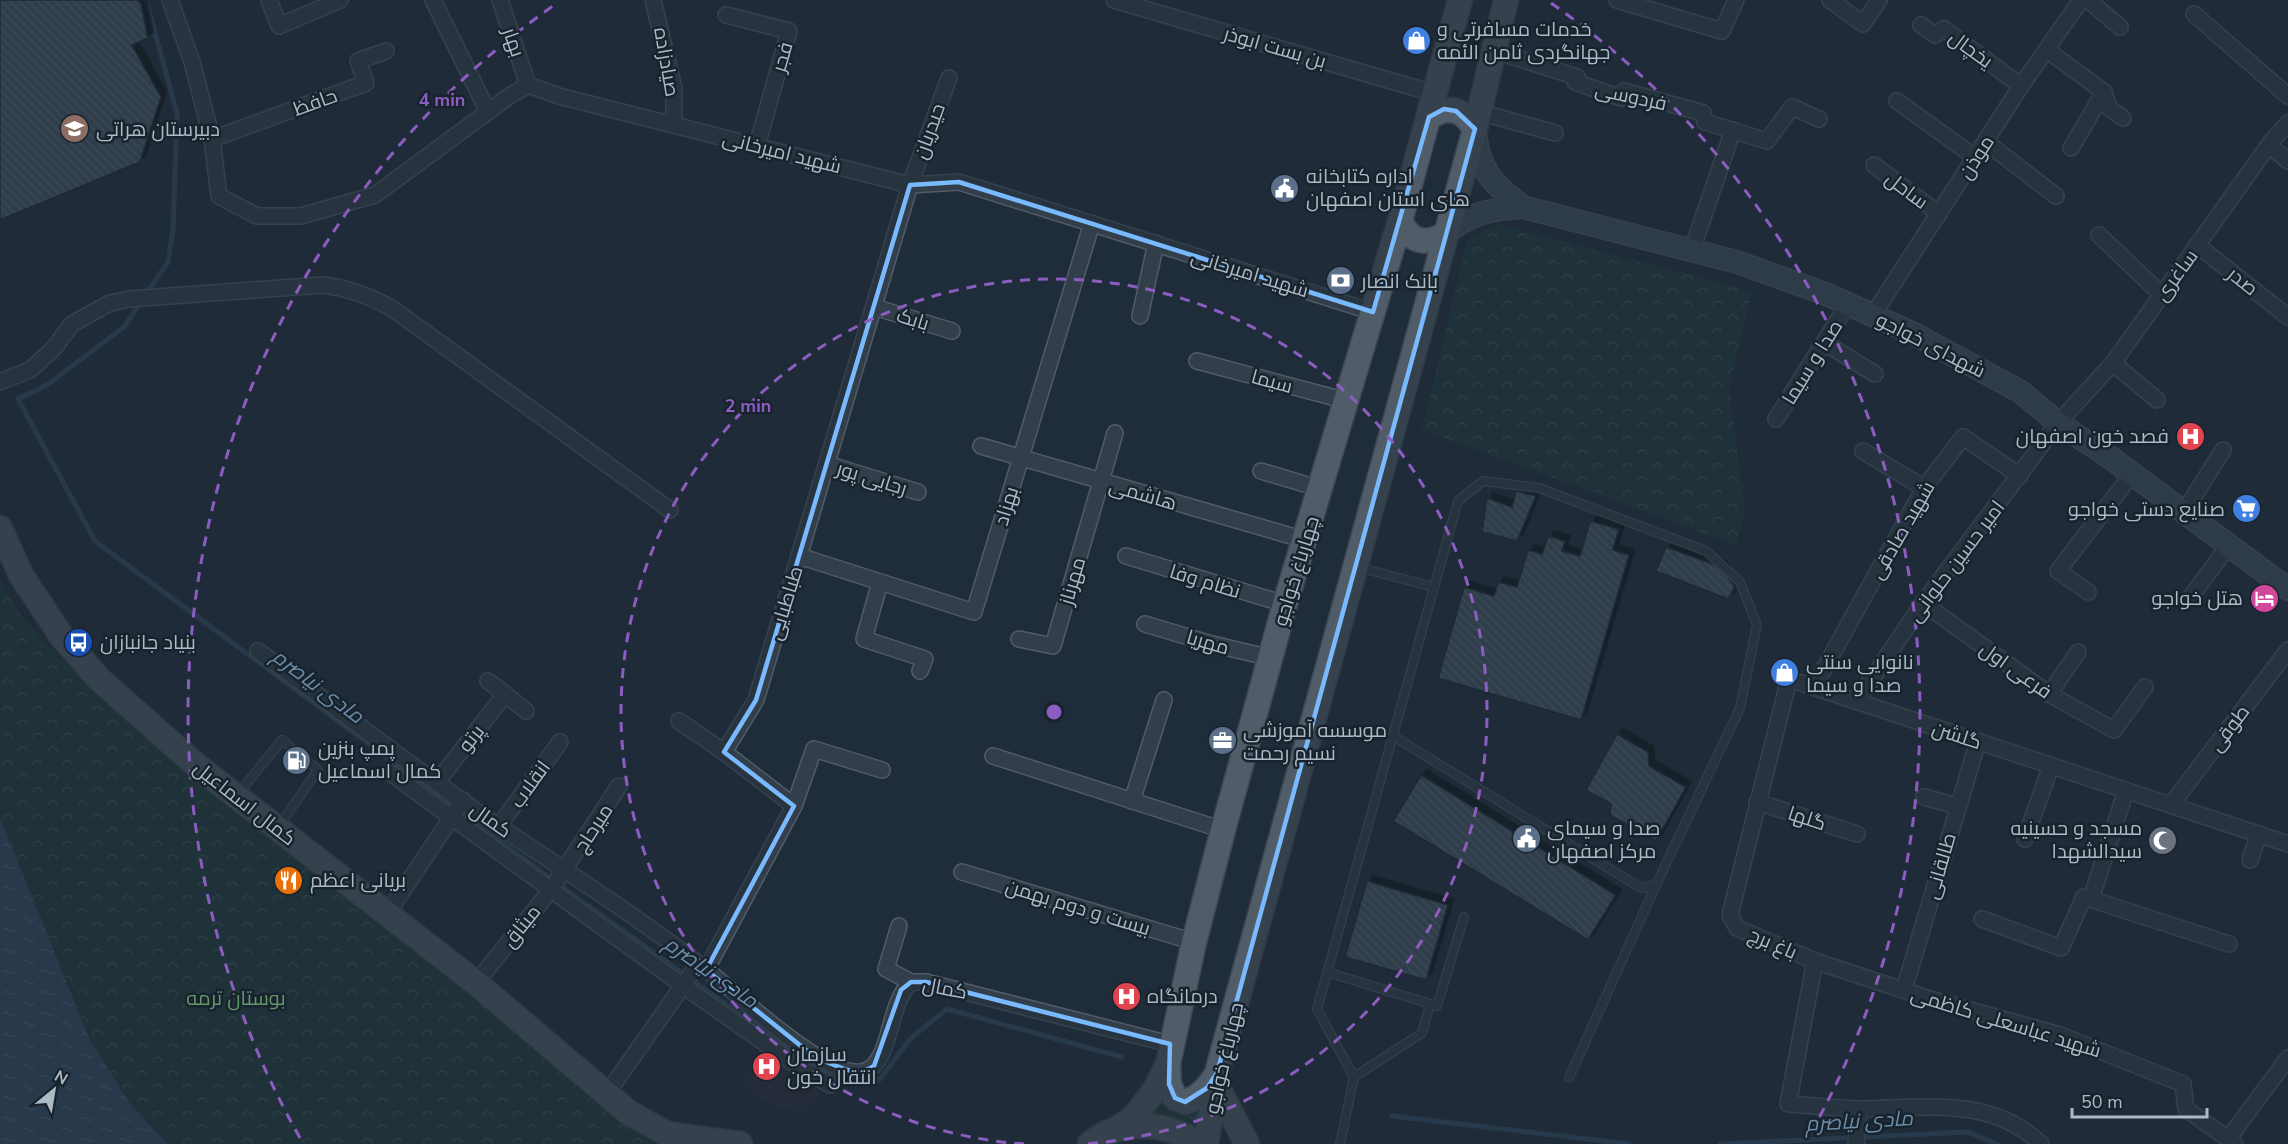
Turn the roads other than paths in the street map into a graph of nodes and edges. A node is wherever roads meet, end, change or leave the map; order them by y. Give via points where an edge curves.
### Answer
1 (170, 0) edge
2 (269, 0) edge
3 (340, 0) edge
4 (434, 0) edge
5 (500, 0) edge
6 (653, 0) edge
7 (1114, 0) edge
8 (1460, 0) edge
9 (1506, 0) edge
10 (1617, 0) edge
11 (1736, 0) edge
12 (1830, 0) edge
13 (1879, 0) edge
14 (2081, 0) edge
15 (2088, 0) edge
16 (1646, 4) edge
17 (2194, 14) dead end
18 (726, 15) dead end
19 (1921, 25) dead end
20 (2120, 27) dead end
21 (2047, 50) junction
22 (386, 51) dead end
23 (1495, 51) junction
24 (949, 78) dead end
25 (528, 85) junction
26 (2021, 86) junction
27 (2104, 92) junction
28 (1436, 94) junction
29 (2288, 96) edge
30 (1897, 101) dead end
31 (488, 112) junction
32 (1429, 117) junction
33 (2123, 118) dead end
34 (1819, 119) dead end
35 (1477, 120) junction
36 (2288, 123) edge
37 (674, 125) junction
38 (1733, 130) junction
39 (1555, 133) dead end
40 (212, 139) junction
41 (1986, 142) junction
42 (757, 146) junction
43 (2269, 146) junction
44 (2071, 148) dead end
45 (1976, 158) junction
46 (2288, 161) edge
47 (1874, 165) dead end
48 (910, 185) junction
49 (2056, 196) dead end
50 (1523, 207) junction
51 (1939, 214) junction
52 (1400, 221) junction
53 (1092, 224) junction
54 (1444, 235) junction
55 (2099, 235) dead end
56 (1156, 243) junction
57 (2198, 245) junction
58 (1692, 250) junction
59 (2162, 295) junction
60 (1848, 304) junction
61 (874, 308) junction
62 (1373, 312) junction
63 (1873, 315) junction
64 (1140, 316) dead end
65 (2288, 317) edge
66 (952, 331) dead end
67 (1825, 343) junction
68 (1197, 361) dead end
69 (2113, 363) junction
70 (1875, 374) dead end
71 (0, 382) edge
72 (2157, 400) dead end
73 (1347, 401) junction
74 (1776, 419) dead end
75 (2058, 423) junction
76 (1115, 433) dead end
77 (981, 446) dead end
78 (2223, 450) dead end
79 (1863, 451) dead end
80 (1021, 459) junction
81 (827, 464) junction
82 (1261, 471) dead end
83 (2132, 474) junction
84 (2020, 476) junction
85 (1101, 482) junction
86 (1924, 488) junction
87 (1321, 489) junction
88 (918, 492) dead end
89 (670, 510) dead end
90 (2184, 512) junction
91 (0, 528) edge
92 (1305, 540) junction
93 (2229, 544) junction
94 (799, 556) junction
95 (1126, 556) dead end
96 (1355, 566) junction
97 (880, 582) junction
98 (1434, 587) junction
99 (2288, 589) edge
100 (2088, 592) dead end
101 (2190, 598) dead end
102 (1923, 603) junction
103 (1285, 604) junction
104 (1145, 624) dead end
105 (1018, 639) dead end
106 (2288, 650) edge
107 (258, 651) dead end
108 (2078, 652) dead end
109 (1271, 658) junction
110 (920, 671) dead end
111 (1788, 679) joint
112 (488, 681) dead end
113 (1814, 687) junction
114 (2145, 687) dead end
115 (505, 694) junction
116 (2049, 694) junction
117 (1164, 700) dead end
118 (1857, 701) junction
119 (526, 711) dead end
120 (679, 721) dead end
121 (1393, 736) junction
122 (1978, 741) junction
123 (561, 742) dead end
124 (724, 752) junction
125 (993, 756) dead end
126 (2051, 766) junction
127 (882, 771) dead end
128 (389, 772) dead end
129 (438, 782) junction
130 (619, 786) dead end
131 (2126, 790) junction
132 (236, 796) junction
133 (1924, 797) dead end
134 (463, 800) junction
135 (1132, 801) junction
136 (1757, 802) junction
137 (2171, 805) junction
138 (794, 806) junction
139 (1958, 806) junction
140 (450, 819) junction
141 (499, 826) junction
142 (278, 828) junction
143 (1223, 830) junction
144 (1857, 834) dead end
145 (2259, 834) junction
146 (2025, 839) dead end
147 (2288, 844) edge
148 (2250, 860) dead end
149 (566, 869) junction
150 (962, 872) dead end
151 (1656, 885) junction
152 (550, 891) junction
153 (2091, 899) junction
154 (387, 914) junction
155 (1464, 917) dead end
156 (1982, 919) dead end
157 (899, 926) dead end
158 (1194, 942) junction
159 (2229, 944) dead end
160 (1815, 961) junction
161 (702, 967) junction
162 (1327, 972) junction
163 (911, 982) junction
164 (476, 983) junction
165 (682, 985) junction
166 (1904, 990) junction
167 (1430, 1004) junction
168 (1169, 1054) junction
169 (2288, 1058) edge
170 (1354, 1077) junction
171 (1217, 1078) junction
172 (1569, 1078) dead end
173 (830, 1085) dead end
174 (606, 1095) junction
175 (1858, 1109) junction
176 (649, 1126) junction
177 (1117, 1130) junction
178 (2231, 1141) edge
179 (667, 1144) edge
180 (740, 1144) edge
181 (1090, 1144) edge
182 (1198, 1144) edge
183 (1206, 1144) edge
184 (1247, 1144) edge
185 (1340, 1144) edge
186 (1856, 1144) edge
187 (2042, 1144) edge

1 - 40 street via 192,62
2 - 3 street via 279,26
4 - 31 street
5 - 25 street, بهار
6 - 37 street, صیادزاده via 674,88
7 - 28 street, بن بست ابوذر
8 - 28 main road, چهارباغ خواجو
9 - 23 main road, چهارباغ خواجو
10 - 16 street
11 - 16 street via 1722,31
12 - 13 street via 1863,24
14 - 21 street, موذن
15 - 20 street
17 - 29 street
18 - 42 street, فجر via 789,31
19 - 26 street, یخچال via 1935,35 1944,29
21 - 26 street, موذن
21 - 27 street
22 - 40 street, حافظ via 358,61 366,84
23 - 35 main road, چهارباغ خواجو
23 - 38 street, فردوسی via 1577,77 1575,82 1621,98 1624,91 1703,113 1705,122
24 - 48 street, حیدریان
25 - 31 street
25 - 37 street, شهید امیرخانی
26 - 41 street, موذن
27 - 33 street via 2109,108
27 - 44 street
28 - 32 main road, چهارباغ خواجو
30 - 45 street
31 - 40 street via 375,195 301,216 257,216 219,196
32 - 35 main road via 1444,109
32 - 52 main road, چهارباغ خواجو
34 - 38 street, فردوسی via 1792,107 1767,141
35 - 39 street
35 - 50 main road via 1477,154 1485,171 1501,191
35 - 54 main road, چهارباغ خواجو
36 - 43 street, ساغری
37 - 42 street, شهید امیرخانی
38 - 58 street
41 - 45 street, موذن
41 - 49 street
42 - 48 street, شهید امیرخانی
43 - 46 street
43 - 57 street, ساغری
45 - 51 street, موذن
47 - 51 street, ساحل
48 - 53 street, شهید امیرخانی via 959,182
48 - 61 street, طباطبایی
50 - 54 main road via 1473,214
50 - 58 main road, شهدای خواجو
51 - 63 street, موذن
52 - 54 main road via 1406,234 1419,241 1432,242
52 - 62 main road, چهارباغ خواجو
53 - 56 street, شهید امیرخانی
53 - 80 street, بهزاد
54 - 96 main road, چهارباغ خواجو
55 - 59 street
56 - 62 street, شهید امیرخانی
56 - 64 street
57 - 59 street, ساغری
57 - 65 street, صدر
58 - 60 main road, شهدای خواجو via 1737,262
59 - 69 street, ساغری
60 - 63 main road, شهدای خواجو
60 - 67 street, صدا و سیما
61 - 66 street, بابک
61 - 81 street, طباطبایی
62 - 73 main road, چهارباغ خواجو
63 - 75 main road, شهدای خواجو via 2022,392
67 - 70 street
67 - 74 street, صدا و سیما
68 - 73 street, سیما
69 - 72 street
69 - 75 street, ساغری
71 - 89 street via 30,370 72,324 110,303 323,285 343,287 393,309
73 - 87 main road, چهارباغ خواجو
75 - 83 main road, شهدای خواجو
75 - 84 street, امیر حسین حلوانی
76 - 85 street
77 - 80 street, هاشمی
78 - 90 street
79 - 86 street
80 - 85 street, هاشمی
80 - 97 street, بهزاد via 974,612
81 - 88 street, رجایی پور
81 - 94 street, طباطبایی
82 - 87 street
83 - 90 main road, شهدای خواجو
83 - 100 street via 2058,572
84 - 86 street, شهید صادقی via 1963,437
84 - 102 street, امیر حسین حلوانی
85 - 92 street, هاشمی
85 - 105 street, مهرناز via 1053,646
86 - 113 street, شهید صادقی
87 - 92 main road, چهارباغ خواجو
90 - 93 main road, شهدای خواجو
91 - 132 main road, کمال اسماعیل via 40,606 93,672 142,720
92 - 103 main road, چهارباغ خواجو
93 - 99 main road, شهدای خواجو
93 - 101 street
94 - 97 street, بهزاد
94 - 124 street, طباطبایی via 756,700
95 - 103 street, نظام وفا
96 - 98 lane
96 - 171 main road, چهارباغ خواجو
97 - 110 street via 864,639 924,659
98 - 121 lane
98 - 151 lane via 1458,501 1483,481 1539,488 1706,551 1740,582 1757,625 1740,708
102 - 116 street, فرعی اول
102 - 118 street, امیر حسین حلوانی
103 - 109 main road, چهارباغ خواجو
104 - 109 street, مهریا
106 - 137 street, طوقی
107 - 129 street, کمال
108 - 116 street
109 - 143 main road, چهارباغ خواجو
111 - 113 street, گلشن
111 - 136 street, باغ برج
112 - 115 street
113 - 118 street, گلشن
114 - 116 street, فرعی اول via 2114,730
115 - 119 street
115 - 129 street, پرتو
117 - 135 street
118 - 122 street, گلشن
120 - 124 street
121 - 151 lane via 1641,888
121 - 162 lane
122 - 126 street, گلشن
122 - 139 street, طالقانی
123 - 141 street, انقلاب
124 - 138 street
125 - 135 street
126 - 131 street, گلشن
126 - 146 street
127 - 138 street via 814,749
128 - 140 street
129 - 134 street, کمال
130 - 149 street, میرحاج
131 - 137 street, گلشن
131 - 153 street
132 - 142 main road, کمال اسماعیل
132 - 142 lane via 282,740 318,770
133 - 139 street
134 - 140 street, کمال
134 - 141 street, کمال
135 - 143 street
136 - 144 street, گلها
136 - 160 street, باغ برج via 1730,915 1737,927
137 - 145 street, گلشن
138 - 161 street
139 - 166 street, طالقانی
140 - 152 street
140 - 154 street, کمال
141 - 149 street, کمال
142 - 154 main road, کمال اسماعیل
143 - 158 main road, چهارباغ خواجو
145 - 147 street, گلشن
145 - 148 street
149 - 152 street, میثاق
149 - 161 street, کمال
150 - 158 street, بیست و دوم بهمن
151 - 172 lane
152 - 164 street, میثاق
152 - 165 street
153 - 156 street via 2084,897 2061,948
153 - 159 street
154 - 164 main road, کمال اسماعیل
155 - 167 lane via 1437,1006
157 - 163 street via 886,969
158 - 168 main road, چهارباغ خواجو
160 - 166 street, شهید عباسعلی کاظمی
160 - 175 street, باغ برج via 1788,1104
161 - 163 street, کمال via 816,1058 864,1072 881,1055 896,1002 901,990
161 - 165 street
162 - 167 lane
162 - 170 lane via 1317,1009
163 - 168 street, کمال via 937,985
164 - 174 main road, کمال اسماعیل
165 - 173 street
165 - 174 street
166 - 178 street, شهید عباسعلی کاظمی via 2060,1035 2182,1084 2186,1109
167 - 170 lane via 1422,1033
168 - 171 main road via 1169,1084 1175,1098 1185,1102 1195,1099
168 - 177 main road, چهارباغ خواجو via 1149,1098
169 - 178 street
170 - 185 lane
171 - 183 main road, چهارباغ خواجو
171 - 184 main road
174 - 176 main road, کمال اسماعیل
175 - 186 street
175 - 187 street via 1978,1109 1999,1115
176 - 179 main road, کمال اسماعیل
176 - 180 main road, کمال اسماعیل via 684,1138
177 - 181 main road
177 - 182 main road via 1154,1126 1173,1130

